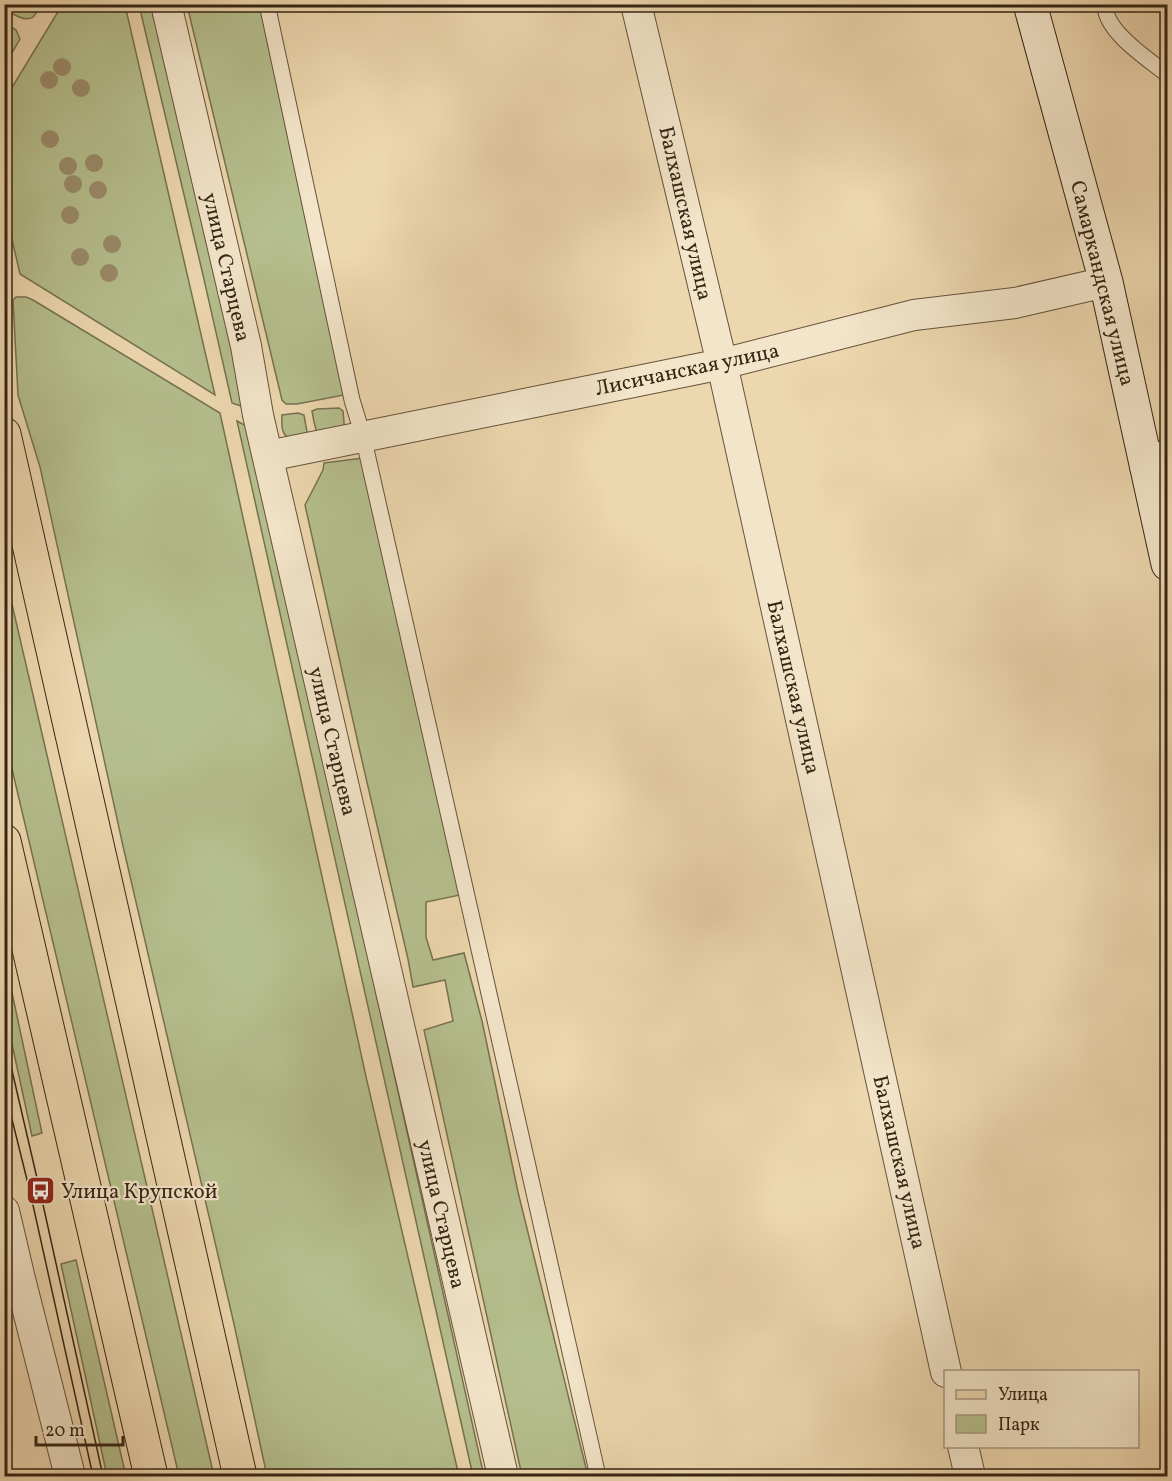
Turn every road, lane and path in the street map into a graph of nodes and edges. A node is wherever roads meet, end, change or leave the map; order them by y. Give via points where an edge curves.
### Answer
1 (166, 4) edge
2 (267, 4) edge
3 (636, 4) edge
4 (1030, 4) edge
5 (1105, 4) edge
6 (1167, 75) edge
7 (1106, 282) junction
8 (722, 364) junction
9 (4, 434) edge
10 (363, 436) junction
11 (268, 456) junction
12 (1156, 460) edge
13 (1167, 564) edge
14 (4, 841) edge
15 (4, 1211) edge
16 (12, 1281) edge
17 (946, 1370) edge
18 (963, 1448) edge
19 (70, 1476) edge
20 (151, 1476) edge
21 (240, 1476) edge
22 (503, 1476) edge
23 (598, 1476) edge
24 (970, 1476) edge

1 - 11 street, улица Старцева
2 - 10 lane
3 - 8 street, Балхашская улица
4 - 7 street, Самаркандская улица
5 - 6 lane via 1114,29
7 - 8 street, Лисичанская улица via 1014,303 914,315
7 - 12 street, Самаркандская улица
8 - 10 street, Лисичанская улица
8 - 17 street, Балхашская улица
9 - 21 main road
10 - 11 street, Лисичанская улица
10 - 23 lane
11 - 22 street, улица Старцева
12 - 13 street, Самаркандская улица
14 - 20 main road
15 - 16 street
16 - 19 street
18 - 24 street

